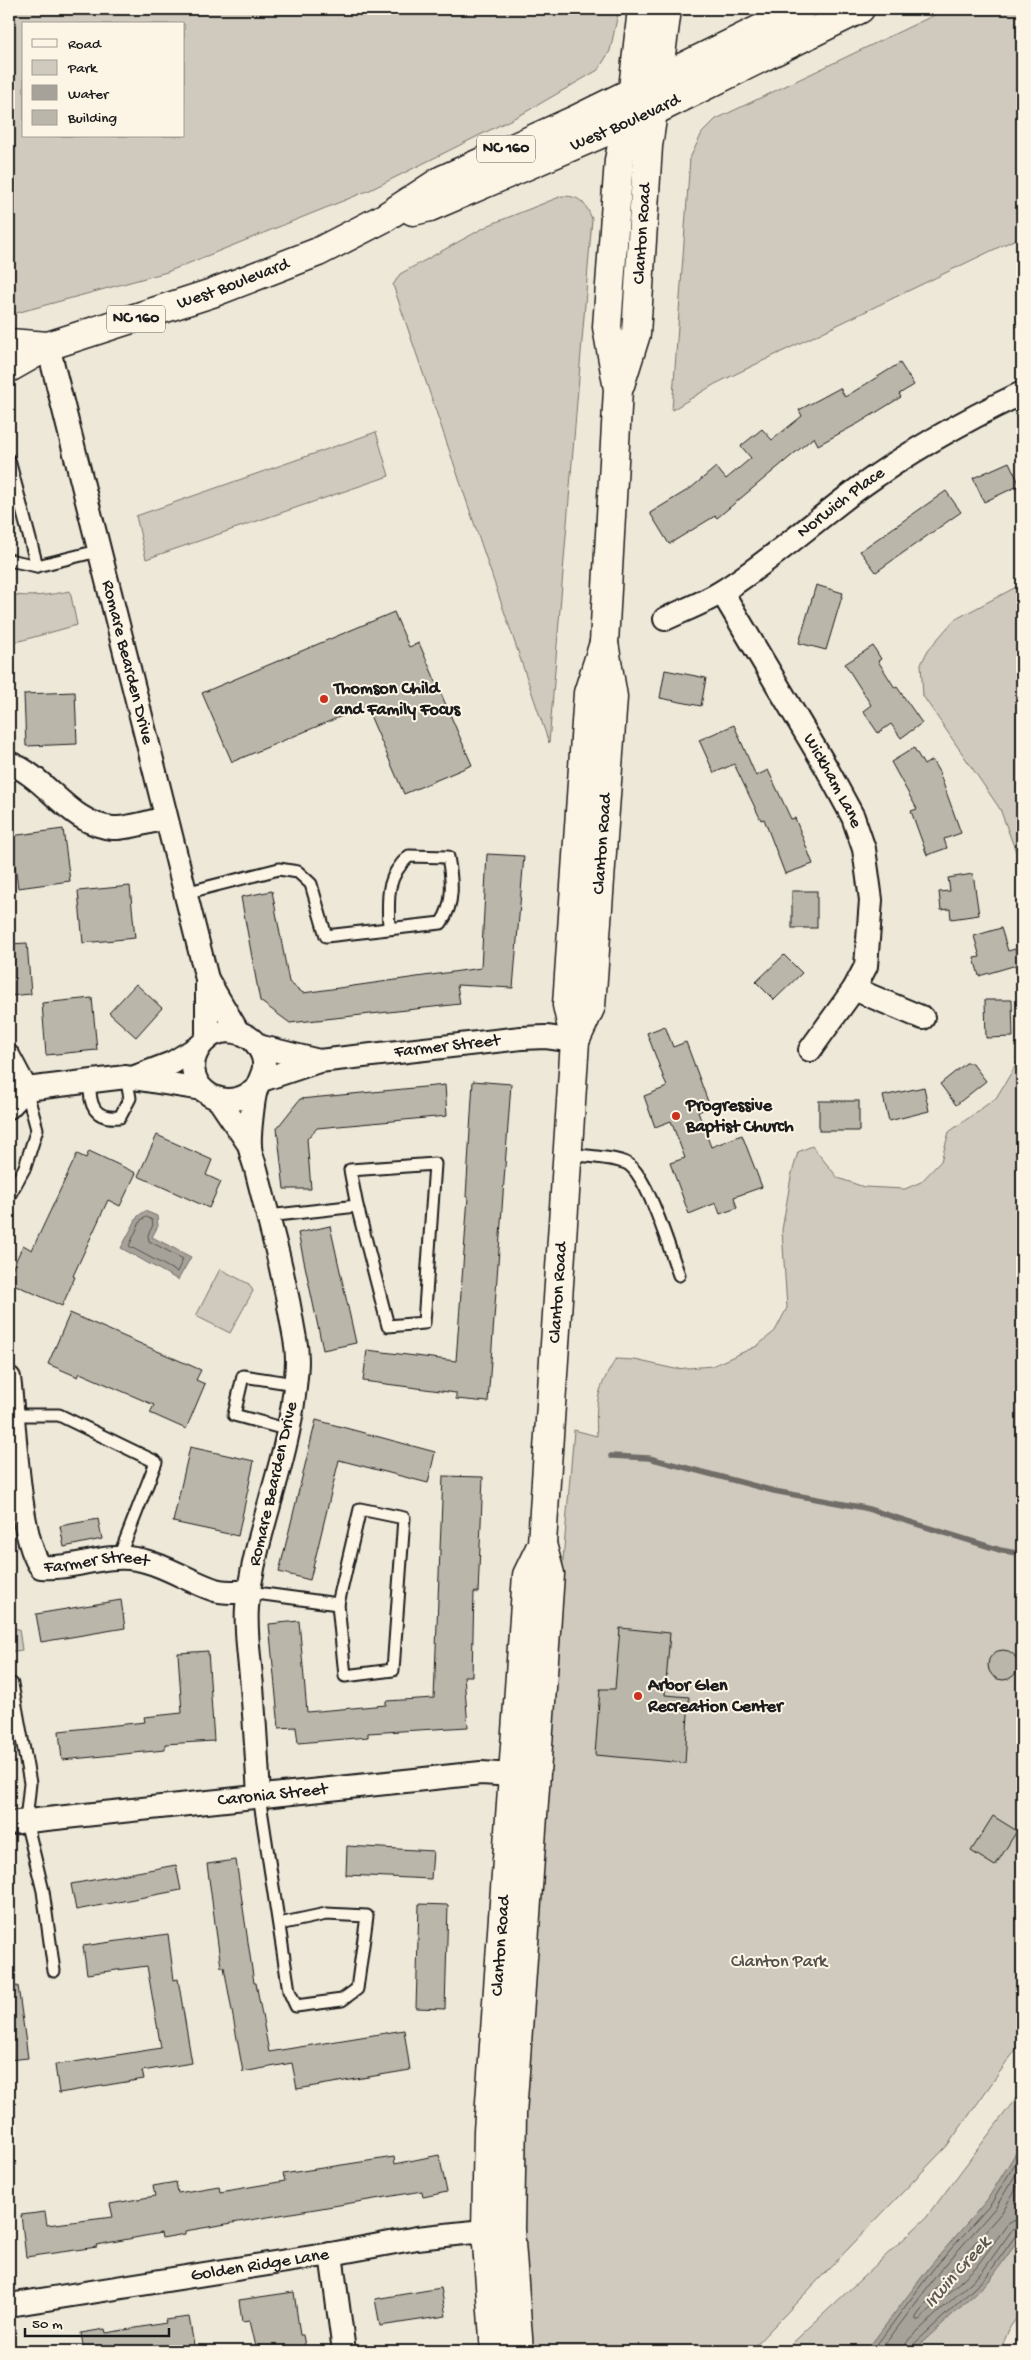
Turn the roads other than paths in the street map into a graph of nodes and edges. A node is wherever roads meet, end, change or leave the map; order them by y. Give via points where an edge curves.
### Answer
1 (642, 9) edge
2 (666, 9) edge
3 (860, 9) edge
4 (784, 13) edge
5 (658, 77) junction
6 (633, 90) junction
7 (652, 112) junction
8 (627, 122) junction
9 (384, 218) junction
10 (9, 343) edge
11 (48, 346) junction
12 (9, 368) edge
13 (618, 389) junction
14 (1022, 392) edge
15 (9, 460) edge
16 (98, 551) junction
17 (9, 560) edge
18 (37, 566) junction
19 (722, 592) junction
20 (666, 619) dead end
21 (9, 763) edge
22 (166, 818) junction
23 (186, 893) junction
24 (389, 928) junction
25 (207, 980) junction
26 (854, 989) junction
27 (923, 1018) dead end
28 (238, 1032) junction
29 (575, 1041) junction
30 (203, 1042) junction
31 (258, 1046) junction
32 (810, 1050) dead end
33 (9, 1058) edge
34 (319, 1061) junction
35 (130, 1078) junction
36 (90, 1082) junction
37 (259, 1084) junction
38 (26, 1089) junction
39 (210, 1094) junction
40 (9, 1107) edge
41 (250, 1146) junction
42 (568, 1154) junction
43 (9, 1196) edge
44 (357, 1206) junction
45 (268, 1216) junction
46 (679, 1275) dead end
47 (9, 1378) edge
48 (295, 1384) junction
49 (13, 1415) junction
50 (289, 1430) junction
51 (119, 1557) junction
52 (250, 1592) junction
53 (338, 1604) junction
54 (12, 1684) dead end
55 (524, 1775) junction
56 (259, 1796) junction
57 (17, 1822) edge
58 (279, 1924) junction
59 (54, 1971) dead end
60 (498, 2230) junction
61 (331, 2254) junction
62 (9, 2305) edge
63 (344, 2351) edge
64 (495, 2351) edge
65 (519, 2351) edge

1 - 6 main road, Clanton Road
2 - 5 main road, Clanton Road
3 - 7 main road, West Boulevard / NC 160
4 - 5 main road, West Boulevard / NC 160
5 - 6 main road, West Boulevard / NC 160
5 - 7 main road, Clanton Road
6 - 8 main road, Clanton Road
6 - 9 main road, West Boulevard / NC 160 via 442,180
7 - 8 main road, West Boulevard / NC 160
7 - 13 main road, Clanton Road via 636,334
8 - 9 main road, West Boulevard / NC 160 via 430,207
8 - 13 main road, Clanton Road via 619,160 608,326
9 - 11 main road, West Boulevard / NC 160 via 318,252 212,293
10 - 11 main road, West Boulevard / NC 160
11 - 12 main road, West Boulevard / NC 160
11 - 16 street, Romare Bearden Drive
13 - 29 main road, Clanton Road via 604,644 613,697 590,1006
14 - 19 street, Norwich Place via 907,455
15 - 18 lane
16 - 18 lane
16 - 22 street, Romare Bearden Drive
17 - 18 lane
19 - 20 street, Norwich Place
19 - 26 street, Wickham Lane via 826,767 853,817 864,849 871,900 866,966
21 - 22 street via 27,772 94,823 113,828
22 - 23 street, Romare Bearden Drive
23 - 24 lane via 279,869 298,872 311,884 326,936
23 - 25 street, Romare Bearden Drive
24 - 24 lane via 441,922 448,913 452,878 448,857 409,856 397,867 388,896
25 - 28 street, Romare Bearden Drive
25 - 30 street, Romare Bearden Drive
26 - 27 street
26 - 32 street, Wickham Lane
28 - 30 street via 216,1033
28 - 31 street via 250,1037
29 - 34 street, Farmer Street via 520,1038
29 - 42 main road, Clanton Road
30 - 35 street via 172,1063
30 - 39 street via 195,1056 194,1068 196,1079
31 - 34 street, Farmer Street
31 - 37 street via 265,1068
33 - 38 street
34 - 37 street, Farmer Street
35 - 36 street
35 - 36 lane via 130,1098 120,1117 109,1118 97,1113 91,1103
35 - 39 street
36 - 38 street
37 - 39 street via 239,1100
37 - 41 street, Romare Bearden Drive
38 - 40 street
38 - 43 lane via 37,1129 25,1167
39 - 41 street, Romare Bearden Drive
41 - 45 street, Romare Bearden Drive
42 - 46 lane via 626,1163 636,1171
42 - 55 main road, Clanton Road via 542,1544 527,1575
44 - 44 lane via 350,1170 435,1164 424,1323 388,1326
44 - 45 lane
45 - 48 street, Romare Bearden Drive via 282,1266 296,1345
47 - 49 street, Farmer Street
48 - 50 street, Romare Bearden Drive
48 - 50 lane via 243,1376 234,1415
49 - 51 street, Farmer Street via 29,1541 35,1559 41,1567 53,1568
49 - 51 lane via 59,1415 156,1462
50 - 52 street, Romare Bearden Drive
51 - 52 street, Farmer Street via 138,1559 217,1590
52 - 53 lane
52 - 56 street, Romare Bearden Drive via 247,1629
53 - 53 lane via 345,1676 393,1670 404,1518 360,1509
54 - 57 lane via 30,1783
55 - 56 street, Caronia Street via 480,1773
55 - 60 main road, Clanton Road via 488,2131
56 - 57 street, Caronia Street
56 - 58 lane
57 - 59 lane via 43,1891
58 - 58 lane via 289,1991 296,2006 342,2000 357,1989 367,1916 326,1914
60 - 61 street, Golden Ridge Lane via 417,2238
60 - 64 main road, Clanton Road
60 - 65 main road, Clanton Road
61 - 62 street, Golden Ridge Lane
61 - 63 street

